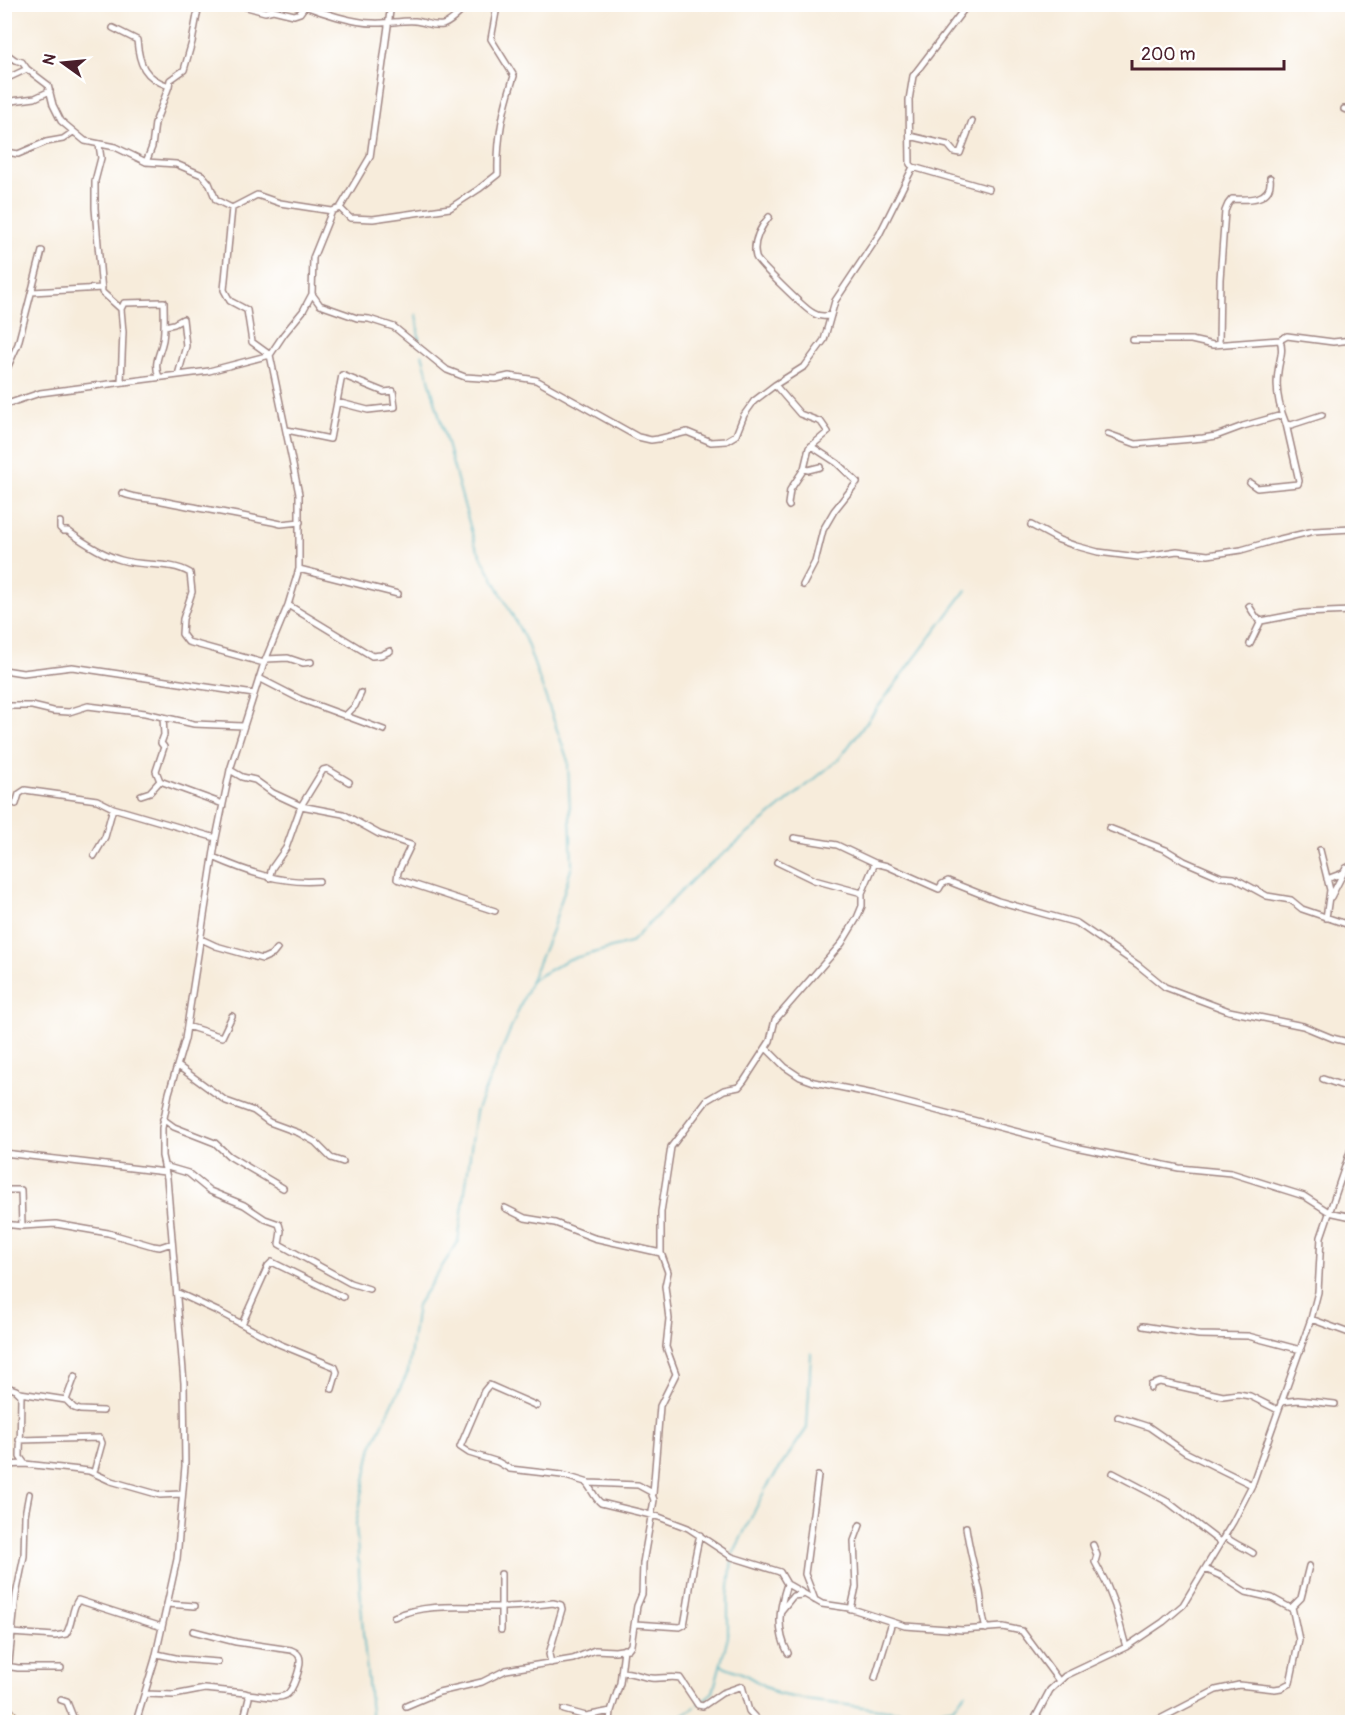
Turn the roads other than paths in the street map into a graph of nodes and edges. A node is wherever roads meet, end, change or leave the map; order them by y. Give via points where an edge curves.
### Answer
1 (200, 4) edge
2 (236, 4) edge
3 (391, 4) edge
4 (469, 4) edge
5 (490, 4) edge
6 (968, 4) edge
7 (388, 23) junction
8 (113, 28) dead end
9 (4, 52) edge
10 (27, 69) junction
11 (4, 77) edge
12 (169, 86) junction
13 (50, 91) junction
14 (4, 102) edge
15 (1344, 109) dead end
16 (1353, 111) edge
17 (972, 122) dead end
18 (73, 132) junction
19 (910, 136) junction
20 (99, 145) junction
21 (7, 152) dead end
22 (146, 162) junction
23 (913, 167) junction
24 (1270, 178) dead end
25 (989, 189) dead end
26 (232, 208) junction
27 (340, 208) junction
28 (332, 211) junction
29 (769, 217) dead end
30 (42, 251) dead end
31 (102, 288) junction
32 (32, 292) junction
33 (312, 294) junction
34 (121, 309) junction
35 (831, 315) junction
36 (165, 326) junction
37 (1133, 340) dead end
38 (1280, 340) junction
39 (1353, 340) edge
40 (1220, 344) junction
41 (270, 355) junction
42 (4, 375) edge
43 (178, 375) junction
44 (159, 377) junction
45 (121, 382) junction
46 (776, 385) junction
47 (337, 402) junction
48 (4, 405) edge
49 (1282, 415) junction
50 (1322, 415) dead end
51 (1286, 424) junction
52 (287, 430) junction
53 (1108, 434) dead end
54 (811, 446) junction
55 (820, 467) dead end
56 (804, 469) junction
57 (1250, 483) dead end
58 (122, 493) dead end
59 (789, 506) dead end
60 (60, 522) dead end
61 (300, 522) junction
62 (1032, 525) dead end
63 (1353, 529) edge
64 (299, 569) junction
65 (803, 585) dead end
66 (398, 594) dead end
67 (288, 605) junction
68 (1249, 606) dead end
69 (1353, 611) edge
70 (1261, 621) junction
71 (1250, 644) dead end
72 (390, 651) dead end
73 (265, 661) junction
74 (311, 662) dead end
75 (4, 670) edge
76 (260, 678) junction
77 (361, 693) dead end
78 (254, 694) junction
79 (4, 706) edge
80 (345, 716) junction
81 (163, 717) junction
82 (243, 726) junction
83 (384, 730) dead end
84 (230, 770) junction
85 (160, 781) junction
86 (350, 782) dead end
87 (141, 795) dead end
88 (16, 804) dead end
89 (223, 804) junction
90 (301, 806) junction
91 (113, 808) junction
92 (1109, 828) dead end
93 (794, 837) dead end
94 (216, 838) junction
95 (1320, 850) dead end
96 (94, 856) dead end
97 (213, 857) junction
98 (777, 862) dead end
99 (875, 863) junction
100 (1353, 865) edge
101 (1343, 873) junction
102 (269, 878) junction
103 (1327, 879) junction
104 (319, 881) dead end
105 (862, 893) junction
106 (1330, 898) junction
107 (495, 911) dead end
108 (1326, 918) junction
109 (1353, 926) edge
110 (201, 939) junction
111 (277, 949) dead end
112 (232, 1016) dead end
113 (187, 1026) junction
114 (1353, 1028) edge
115 (1351, 1043) edge
116 (766, 1048) junction
117 (178, 1066) junction
118 (1323, 1079) dead end
119 (1353, 1089) edge
120 (163, 1119) junction
121 (1353, 1146) edge
122 (4, 1153) edge
123 (343, 1162) dead end
124 (165, 1169) junction
125 (282, 1188) dead end
126 (4, 1190) edge
127 (505, 1208) dead end
128 (1329, 1212) junction
129 (1353, 1216) edge
130 (4, 1224) edge
131 (22, 1227) junction
132 (172, 1243) junction
133 (661, 1253) junction
134 (369, 1289) dead end
135 (178, 1293) junction
136 (343, 1297) dead end
137 (1311, 1318) junction
138 (242, 1324) junction
139 (1143, 1326) dead end
140 (1353, 1334) edge
141 (1301, 1350) junction
142 (75, 1376) dead end
143 (4, 1386) edge
144 (1151, 1388) dead end
145 (332, 1389) dead end
146 (20, 1393) junction
147 (66, 1400) junction
148 (1281, 1402) junction
149 (1335, 1404) dead end
150 (537, 1406) dead end
151 (1278, 1410) junction
152 (103, 1412) dead end
153 (1118, 1417) dead end
154 (19, 1440) junction
155 (25, 1464) junction
156 (4, 1465) edge
157 (94, 1472) junction
158 (1113, 1473) dead end
159 (818, 1476) dead end
160 (585, 1482) junction
161 (1252, 1485) junction
162 (29, 1494) dead end
163 (182, 1494) junction
164 (653, 1496) junction
165 (652, 1515) junction
166 (860, 1525) dead end
167 (966, 1527) dead end
168 (1226, 1532) junction
169 (700, 1535) junction
170 (1220, 1542) junction
171 (1093, 1545) dead end
172 (1253, 1554) dead end
173 (1309, 1566) dead end
174 (1205, 1569) junction
175 (501, 1574) dead end
176 (787, 1584) junction
177 (803, 1595) junction
178 (815, 1600) junction
179 (167, 1604) junction
180 (195, 1606) dead end
181 (501, 1607) junction
182 (1292, 1607) junction
183 (851, 1609) junction
184 (781, 1611) junction
185 (394, 1617) dead end
186 (892, 1622) junction
187 (635, 1624) junction
188 (162, 1627) junction
189 (986, 1629) junction
190 (501, 1630) dead end
191 (193, 1631) dead end
192 (11, 1633) junction
193 (1126, 1647) junction
194 (624, 1649) junction
195 (788, 1653) dead end
196 (157, 1654) junction
197 (218, 1662) dead end
198 (551, 1663) junction
199 (5, 1666) edge
200 (61, 1668) dead end
201 (621, 1672) junction
202 (875, 1678) dead end
203 (1059, 1681) junction
204 (145, 1694) junction
205 (248, 1694) junction
206 (61, 1700) dead end
207 (4, 1704) edge
208 (406, 1706) dead end
209 (564, 1710) dead end
210 (611, 1711) junction
211 (4, 1718) edge
212 (17, 1720) edge
213 (75, 1722) edge
214 (136, 1722) edge
215 (243, 1722) edge
216 (610, 1722) edge
217 (759, 1722) edge
218 (1033, 1722) edge
219 (1154, 1722) edge

1 - 12 street via 184,70 170,80
2 - 7 street via 294,15 305,6 371,24
3 - 7 street
4 - 7 street via 445,25
5 - 27 street via 496,12 491,39 514,76 500,125 498,174 450,208 373,219 350,218
6 - 19 street via 913,76
7 - 27 street via 370,157
8 - 12 street via 136,40 138,60 148,74
9 - 10 street
10 - 11 street
10 - 13 street
12 - 22 street
13 - 14 street via 35,98
13 - 18 street via 61,121
15 - 16 street
17 - 19 street via 960,153 948,145
18 - 20 street
18 - 21 street via 18,154
19 - 23 street
20 - 22 street via 115,147
20 - 31 street via 95,208
22 - 26 street via 176,164 202,175 216,200
23 - 25 street
23 - 35 street via 879,235 835,301
24 - 40 street via 1269,191 1253,199 1232,199 1225,212
26 - 28 street via 257,195 280,203
26 - 41 street via 224,290 230,301 247,310 252,342
27 - 28 street
28 - 33 street via 314,258
29 - 35 street via 759,229 756,247 762,267 811,313
30 - 32 street
31 - 32 street
31 - 34 street
32 - 42 street via 18,344
33 - 41 street
33 - 46 street via 320,305 394,327 447,370 465,377 536,380 629,432 651,440 687,432 711,442 726,441 736,435 754,401
34 - 36 street via 124,303 164,302
34 - 45 street
35 - 46 street via 824,340 805,366
36 - 43 street via 183,319 186,346
36 - 44 street via 155,367
37 - 40 street
38 - 39 street via 1287,336 1333,342
38 - 40 street
38 - 49 street via 1277,392
41 - 43 street
41 - 52 street
43 - 44 street
44 - 45 street
45 - 48 street via 40,393
46 - 54 street via 800,414 826,428 828,432
47 - 47 street via 342,375 384,392 393,391 395,407 368,410
47 - 52 street via 330,439
49 - 51 street
49 - 53 street via 1203,438 1136,444
50 - 51 street
51 - 57 street via 1298,484 1257,488
52 - 61 street
54 - 56 street
54 - 65 street via 857,482 823,530 815,562
55 - 56 street
56 - 59 street via 790,490
58 - 61 street via 281,524
60 - 73 street via 63,531 123,561 166,565 190,573 192,592 182,634 188,642
61 - 64 street
62 - 63 street via 1076,546 1137,557 1177,552 1208,555 1314,531
64 - 66 street
64 - 67 street
67 - 72 street via 372,656
67 - 73 street
68 - 70 street
69 - 70 street via 1303,613
70 - 71 street
73 - 74 street via 288,658
73 - 76 street
75 - 78 street via 23,673 72,667
76 - 78 street
76 - 80 street
77 - 80 street via 356,706
78 - 82 street
79 - 81 street via 69,712 88,706
80 - 83 street
81 - 82 street via 194,724
81 - 85 street via 164,747 156,771
82 - 84 street
84 - 89 street
84 - 90 street
85 - 87 street
85 - 89 street
86 - 90 street via 324,770
88 - 91 street via 25,790 96,800
89 - 94 street
90 - 102 street via 286,848
90 - 107 street via 343,814 379,834 411,845 397,879
91 - 94 street
91 - 96 street via 105,837
92 - 108 street
93 - 99 street via 837,845
94 - 97 street
95 - 103 street
97 - 102 street
97 - 110 street
98 - 105 street via 814,880
99 - 105 street
99 - 115 street via 932,887 939,889 948,881 1017,908 1064,918 1084,927 1165,987 1229,1011 1303,1026
100 - 101 street
101 - 103 street
101 - 106 street
102 - 104 street
103 - 106 street
105 - 116 street via 862,906 842,943 775,1020
106 - 108 street
108 - 109 street
110 - 111 street via 262,959
110 - 113 street
112 - 113 street via 222,1037
113 - 117 street
114 - 115 street
116 - 128 street via 785,1067 814,1082 1075,1147 1179,1168 1231,1173 1304,1196
116 - 133 street via 739,1087 724,1090 700,1107 671,1147 661,1212
117 - 120 street
117 - 123 street via 229,1103 299,1133 331,1158
118 - 119 street
120 - 124 street via 161,1147
120 - 125 street via 214,1143
121 - 128 street
122 - 124 street
124 - 132 street
124 - 134 street via 188,1173 210,1191 279,1224 279,1244 350,1283
126 - 131 street via 21,1190
127 - 133 street via 525,1218 555,1223 594,1238
128 - 129 street
128 - 137 street via 1320,1242 1318,1292
130 - 131 street
131 - 132 street via 52,1224 108,1233 153,1246
132 - 135 street
133 - 164 street via 668,1272 666,1347 676,1374 660,1406
135 - 138 street
135 - 163 street via 185,1424
136 - 138 street via 272,1262
137 - 140 street
137 - 141 street
138 - 145 street via 335,1367 338,1372
139 - 141 street via 1199,1335 1248,1336
141 - 148 street
142 - 147 street
143 - 146 street
144 - 151 street via 1151,1384 1160,1382 1223,1396 1250,1396
146 - 147 street
146 - 154 street
147 - 152 street via 80,1410
148 - 149 street
148 - 151 street
150 - 160 street via 489,1385 460,1448 510,1469
151 - 161 street
153 - 161 street via 1149,1427 1185,1452
154 - 155 street via 20,1457
154 - 157 street via 100,1438
155 - 156 street
155 - 157 street
157 - 163 street via 160,1495
158 - 170 street via 1168,1502
159 - 178 street via 805,1574
160 - 164 street via 638,1485
160 - 165 street via 601,1503
161 - 168 street
162 - 192 street via 24,1556
163 - 179 street via 178,1548
164 - 165 street
165 - 169 street
165 - 187 street
166 - 183 street via 854,1541 856,1587
167 - 189 street
168 - 170 street
168 - 172 street via 1230,1541
169 - 176 street via 727,1555 780,1572
169 - 187 street via 684,1625
170 - 174 street
171 - 193 street via 1095,1562 1106,1583
173 - 182 street via 1300,1598
174 - 182 street via 1246,1592
174 - 193 street via 1174,1614
175 - 181 street
176 - 177 street
176 - 184 street
177 - 178 street
177 - 184 street via 794,1596
178 - 183 street
179 - 180 street
179 - 188 street
181 - 185 street via 457,1605
181 - 190 street
181 - 198 street via 561,1605 549,1654
182 - 219 street via 1299,1640 1290,1683 1275,1689 1239,1685 1216,1690
183 - 186 street
184 - 195 street via 780,1632
186 - 189 street via 919,1628
186 - 202 street
187 - 194 street via 631,1645
188 - 192 street via 78,1600 66,1634
188 - 196 street
189 - 203 street via 1003,1627 1024,1633
191 - 205 street via 297,1653 300,1664 290,1692 283,1697
192 - 199 street via 9,1662
193 - 203 street
194 - 198 street via 595,1650
194 - 201 street
196 - 197 street
196 - 204 street
198 - 208 street via 506,1670 482,1682 440,1692
199 - 200 street
201 - 210 street
201 - 217 street via 650,1678 681,1678 698,1705 703,1706 742,1686 749,1711
203 - 218 street
204 - 205 street via 174,1695 205,1689
204 - 214 street
205 - 215 street
206 - 213 street via 69,1704
207 - 212 main road
209 - 210 street via 586,1716
210 - 216 street
211 - 212 street

